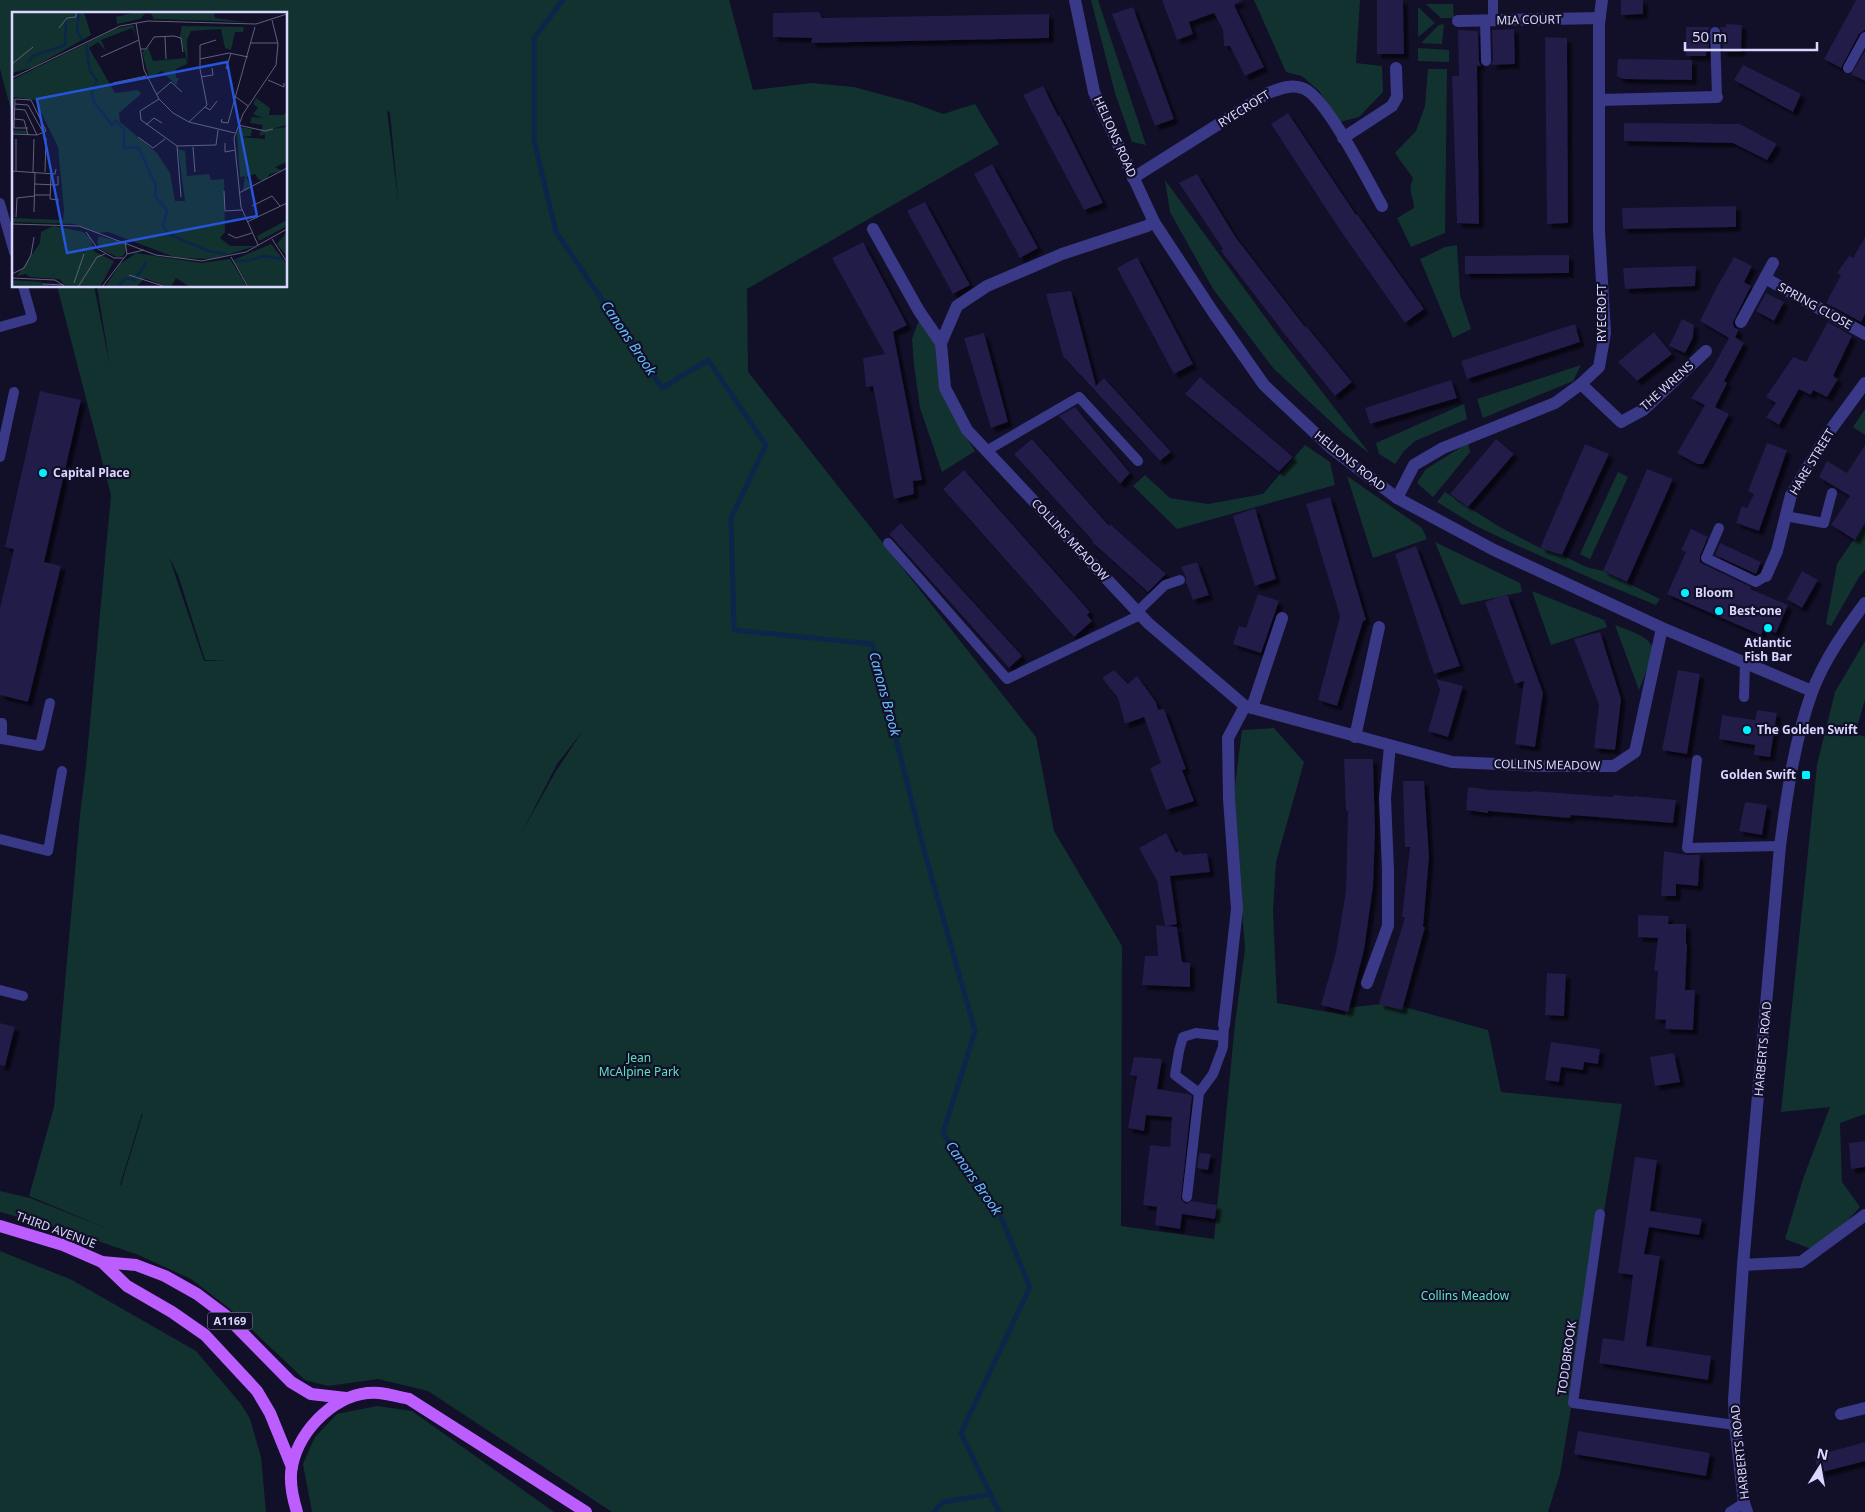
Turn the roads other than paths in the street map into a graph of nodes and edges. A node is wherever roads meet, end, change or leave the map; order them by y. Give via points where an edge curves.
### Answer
1 (1075, 0) edge
2 (1493, 0) edge
3 (1602, 0) edge
4 (1600, 18) junction
5 (1489, 21) junction
6 (1458, 22) dead end
7 (1715, 32) dead end
8 (1865, 37) edge
9 (1486, 61) dead end
10 (1396, 68) dead end
11 (1848, 68) dead end
12 (1717, 97) joint
13 (1599, 100) junction
14 (1343, 138) junction
15 (1133, 178) junction
16 (0, 203) edge
17 (1382, 206) dead end
18 (1154, 222) junction
19 (873, 229) dead end
20 (12, 245) edge
21 (1773, 263) dead end
22 (1765, 278) junction
23 (24, 288) edge
24 (1741, 322) dead end
25 (0, 327) edge
26 (1865, 334) edge
27 (941, 343) junction
28 (1706, 351) dead end
29 (1865, 383) edge
30 (1582, 384) junction
31 (14, 392) dead end
32 (986, 451) junction
33 (0, 458) edge
34 (1138, 461) dead end
35 (1832, 493) dead end
36 (1397, 498) junction
37 (1786, 516) junction
38 (1719, 528) dead end
39 (888, 543) dead end
40 (1766, 576) joint
41 (1180, 580) dead end
42 (1865, 603) edge
43 (1139, 613) junction
44 (1861, 616) edge
45 (1282, 618) dead end
46 (1379, 627) dead end
47 (1662, 628) junction
48 (1745, 663) junction
49 (1812, 691) junction
50 (1744, 697) dead end
51 (50, 703) dead end
52 (1249, 707) junction
53 (0, 722) edge
54 (1355, 736) junction
55 (1390, 746) junction
56 (1697, 760) dead end
57 (62, 771) dead end
58 (0, 839) edge
59 (1780, 846) junction
60 (1366, 983) dead end
61 (0, 990) edge
62 (23, 996) dead end
63 (1223, 1030) junction
64 (1199, 1093) junction
65 (1187, 1197) dead end
66 (1600, 1214) dead end
67 (1865, 1215) edge
68 (0, 1226) edge
69 (102, 1262) junction
70 (1743, 1265) junction
71 (346, 1398) junction
72 (1865, 1408) edge
73 (1841, 1414) dead end
74 (1735, 1425) junction
75 (292, 1467) junction
76 (1746, 1508) edge
77 (581, 1510) edge
78 (296, 1512) edge
79 (1730, 1512) edge

1 - 15 street, HELIONS ROAD via 1094,92
2 - 5 lane
3 - 4 street, RYECROFT
4 - 5 street, MIA COURT
4 - 13 street, RYECROFT
5 - 6 street, MIA COURT
5 - 9 lane
7 - 12 lane
8 - 11 lane
10 - 14 street via 1396,98 1392,106
12 - 13 street
13 - 30 street, RYECROFT via 1604,333 1599,367
14 - 15 street, RYECROFT via 1322,104 1304,88 1287,86 1268,93
14 - 17 street, RYECROFT
15 - 18 street, HELIONS ROAD
16 - 20 lane
18 - 27 street, COLLINS MEADOW via 1062,254 987,286 957,306
18 - 36 street, HELIONS ROAD via 1264,384 1330,448
19 - 27 street, COLLINS MEADOW via 919,311
21 - 22 street, SPRING CLOSE
22 - 24 street, SPRING CLOSE
22 - 26 street, SPRING CLOSE
23 - 25 lane via 32,318
27 - 32 street, COLLINS MEADOW via 945,388 967,430
28 - 30 street, THE WRENS via 1643,410 1621,422
29 - 37 street, HARE STREET via 1829,432 1791,495
30 - 36 street, RYECROFT via 1554,403 1443,448 1414,465
31 - 33 lane
32 - 34 lane via 1079,397
32 - 43 street, COLLINS MEADOW
35 - 37 lane via 1824,523
36 - 47 street, HELIONS ROAD via 1494,550
37 - 40 street, HARE STREET via 1777,551
38 - 40 lane via 1706,558 1756,582
39 - 43 lane via 1007,679
41 - 43 lane via 1165,585
42 - 44 street, HARBERTS ROAD
43 - 52 street, COLLINS MEADOW
44 - 49 street, HARBERTS ROAD via 1824,666
45 - 52 street
46 - 54 street
47 - 48 street, HELIONS ROAD
47 - 55 street, COLLINS MEADOW via 1635,752 1619,764 1542,766 1452,762
48 - 49 street, HELIONS ROAD
48 - 50 lane
49 - 59 street, HARBERTS ROAD via 1799,735
51 - 53 lane via 40,746 2,739
52 - 54 street, COLLINS MEADOW
52 - 63 street via 1228,738 1237,909
54 - 55 street, COLLINS MEADOW
55 - 60 street via 1384,798 1388,926
56 - 59 lane via 1687,848
57 - 58 lane via 48,851
59 - 70 street, HARBERTS ROAD
61 - 62 lane
63 - 64 lane via 1223,1047 1214,1074
63 - 64 lane via 1183,1037 1176,1075
64 - 65 lane
66 - 74 lane, TODDBROOK via 1573,1403
67 - 70 street via 1801,1262
68 - 69 main road, THIRD AVENUE / A1169 via 62,1245
69 - 71 main road, THIRD AVENUE / A1169 via 136,1265 165,1276 225,1316 291,1382 311,1394
69 - 75 main road, THIRD AVENUE / A1169 via 127,1286 205,1335 233,1364 257,1390
70 - 74 street, HARBERTS ROAD
71 - 75 main road via 318,1418 302,1440
71 - 77 main road via 378,1393 409,1399
72 - 73 street
74 - 76 street, HARBERTS ROAD
75 - 78 main road
76 - 79 lane

